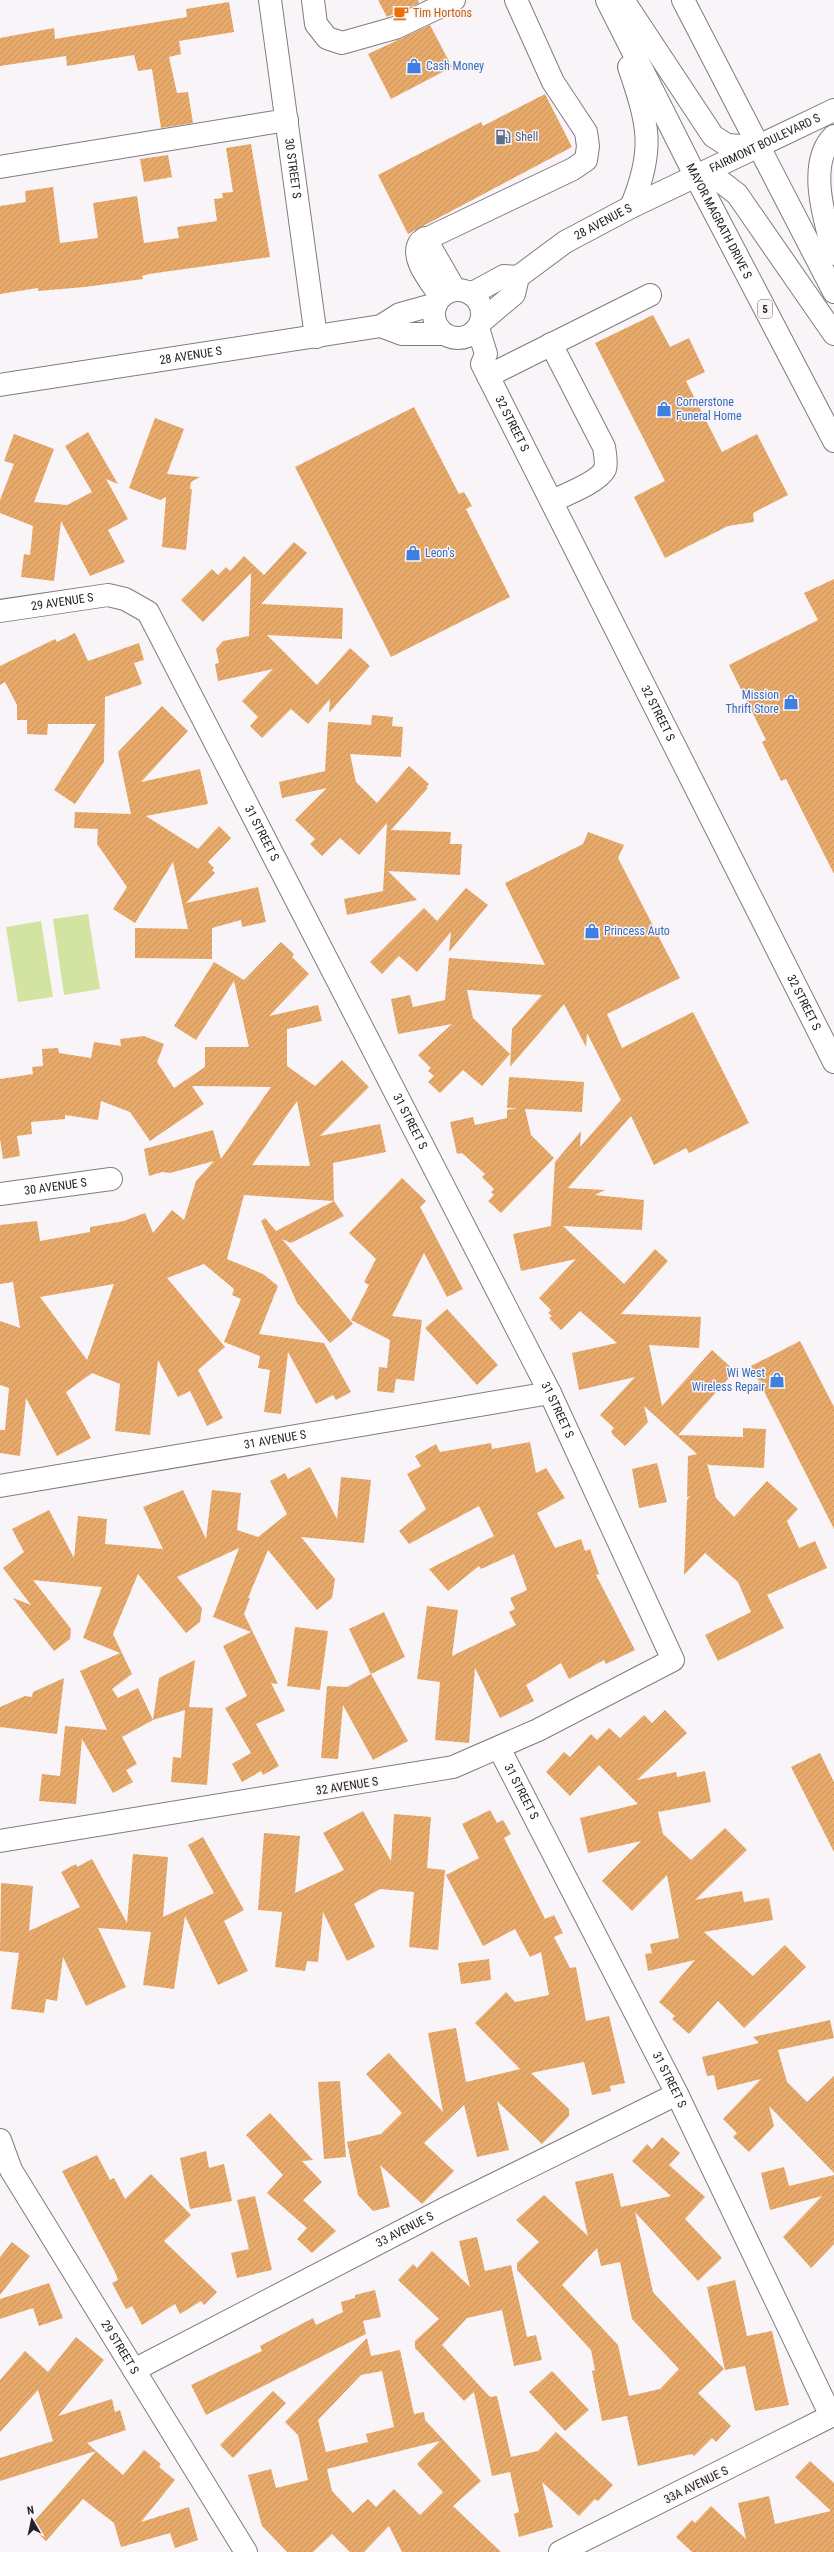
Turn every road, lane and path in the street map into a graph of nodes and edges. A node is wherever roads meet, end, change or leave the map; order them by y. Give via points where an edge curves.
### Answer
1 (270, 0) edge
2 (313, 0) edge
3 (454, 0) edge
4 (516, 0) edge
5 (607, 0) edge
6 (623, 0) edge
7 (683, 0) edge
8 (834, 110) edge
9 (287, 120) junction
10 (834, 136) edge
11 (758, 147) junction
12 (0, 167) edge
13 (696, 177) junction
14 (631, 207) junction
15 (834, 254) edge
16 (518, 277) junction
17 (834, 292) edge
18 (650, 295) dead end
19 (451, 296) junction
20 (480, 325) junction
21 (381, 326) junction
22 (834, 334) edge
23 (451, 336) junction
24 (316, 337) junction
25 (551, 344) junction
26 (485, 370) junction
27 (0, 385) edge
28 (834, 441) edge
29 (552, 501) junction
30 (125, 599) joint
31 (0, 611) edge
32 (834, 1062) edge
33 (111, 1179) dead end
34 (0, 1194) edge
35 (550, 1393) junction
36 (0, 1486) edge
37 (673, 1660) joint
38 (499, 1748) junction
39 (0, 1841) edge
40 (677, 2094) junction
41 (0, 2140) edge
42 (134, 2370) junction
43 (831, 2416) joint
44 (246, 2552) edge
45 (560, 2552) edge

1 - 9 street, 30 STREET S
2 - 3 street via 316,24 326,38 342,43 395,28
4 - 19 street via 553,82 586,132 586,160 573,169 426,238
5 - 13 street, MAYOR MAGRATH DRIVE S / 5
5 - 14 street via 635,85 646,128 647,158 643,179
6 - 11 street via 713,136 727,145
7 - 11 street
8 - 11 street, FAIRMONT BOULEVARD S
9 - 12 street
9 - 24 street, 30 STREET S
10 - 15 street via 824,150 819,169
11 - 13 street, FAIRMONT BOULEVARD S
11 - 17 street
13 - 14 street, 28 AVENUE S
13 - 22 street via 720,181 737,194
13 - 28 street, MAYOR MAGRATH DRIVE S / 5
14 - 16 street, 28 AVENUE S via 565,242
16 - 19 street, 28 AVENUE S via 504,276
16 - 20 street via 514,294
18 - 25 street
19 - 20 street via 481,306
19 - 21 street, 28 AVENUE S via 400,314
19 - 23 street via 434,320
20 - 23 street via 466,338
20 - 26 street via 486,354
21 - 23 street via 402,334
21 - 24 street, 28 AVENUE S
23 - 26 street via 472,365
24 - 27 street, 28 AVENUE S
25 - 26 street
25 - 29 street via 604,447 606,458 605,468 599,477
26 - 29 street, 32 STREET S
29 - 32 street, 32 STREET S
30 - 31 street, 29 AVENUE S via 94,596
30 - 35 street, 31 STREET S via 148,612
33 - 34 street, 30 AVENUE S
35 - 36 street, 31 AVENUE S
35 - 37 street, 31 STREET S
37 - 38 street, 32 AVENUE S
38 - 39 street, 32 AVENUE S via 452,1767 394,1778
38 - 40 street, 31 STREET S
40 - 42 street, 33 AVENUE S via 448,2207
40 - 43 street, 31 STREET S
41 - 42 street, 29 STREET S via 11,2170
42 - 44 street, 29 STREET S
43 - 45 street, 33A AVENUE S

